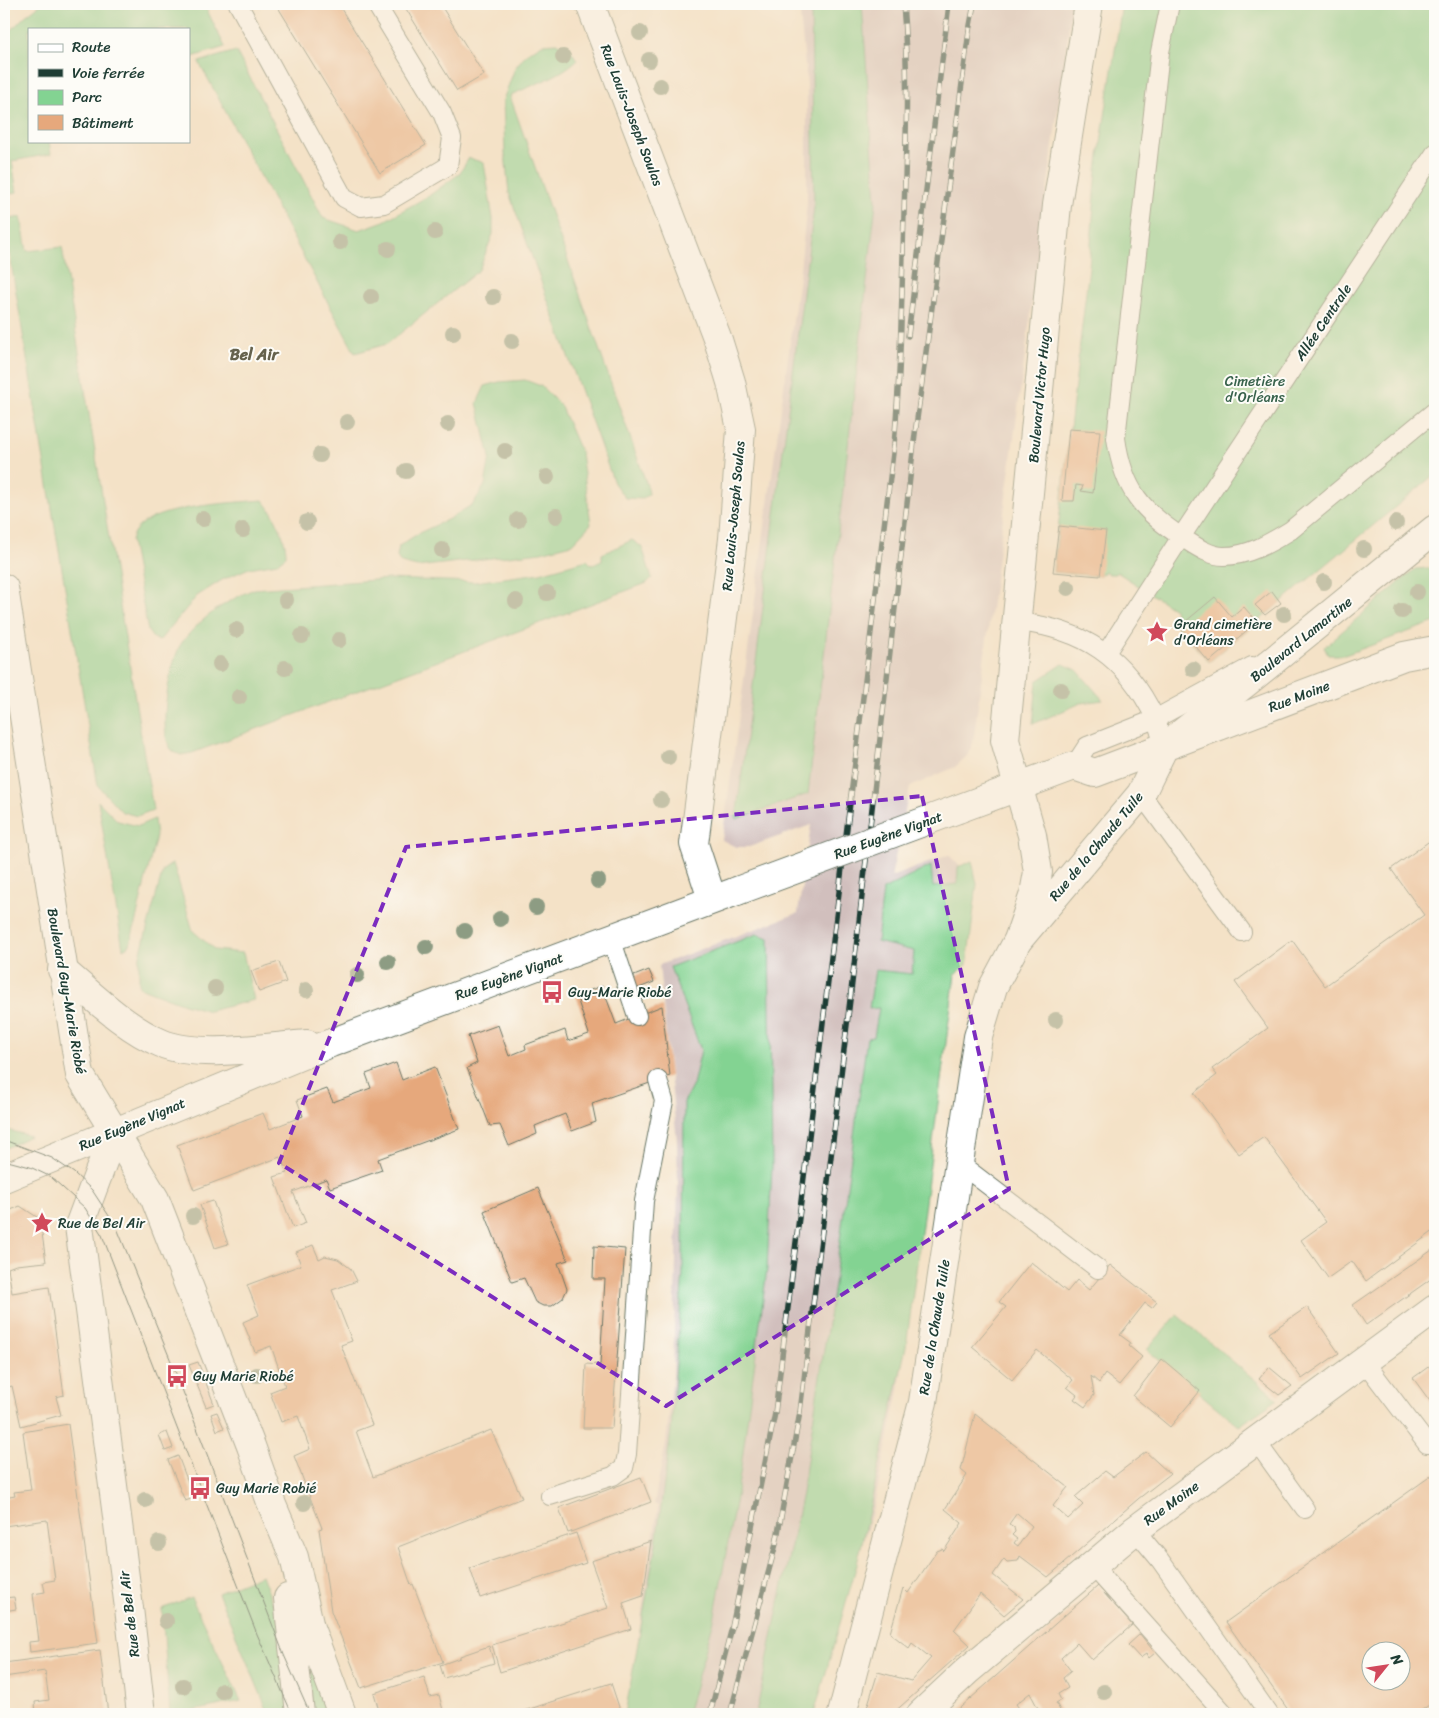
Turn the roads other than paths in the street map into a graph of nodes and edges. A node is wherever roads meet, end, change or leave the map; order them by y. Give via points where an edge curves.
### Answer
1 (238, 4) edge
2 (376, 4) edge
3 (590, 4) edge
4 (1089, 4) edge
5 (1170, 4) edge
6 (1435, 153) edge
7 (1435, 410) edge
8 (1433, 521) edge
9 (1180, 537) junction
10 (4, 588) edge
11 (1018, 622) junction
12 (1435, 650) edge
13 (1106, 652) junction
14 (1155, 718) junction
15 (1164, 747) junction
16 (1074, 766) junction
17 (1019, 786) junction
18 (1141, 794) junction
19 (724, 895) junction
20 (1242, 932) dead end
21 (610, 938) junction
22 (1018, 940) junction
23 (62, 970) junction
24 (637, 1016) dead end
25 (330, 1042) junction
26 (658, 1080) dead end
27 (114, 1132) junction
28 (959, 1163) junction
29 (4, 1178) edge
30 (1098, 1269) dead end
31 (1435, 1309) edge
32 (1364, 1361) junction
33 (1256, 1441) junction
34 (1435, 1444) edge
35 (550, 1496) dead end
36 (272, 1505) junction
37 (1305, 1509) dead end
38 (1135, 1530) junction
39 (1092, 1565) junction
40 (141, 1714) edge
41 (300, 1714) edge
42 (342, 1714) edge
43 (842, 1714) edge
44 (921, 1714) edge
45 (1225, 1714) edge
46 (1269, 1714) edge

1 - 2 lane via 344,198 361,207 384,204 448,166 452,138 442,112
3 - 19 street, Rue Louis-Joseph Soulas via 718,340 741,429 733,539 694,844
4 - 11 street, Boulevard Victor Hugo via 1057,205
5 - 9 lane via 1159,61 1116,438 1119,461 1129,486 1142,505
6 - 9 lane, Allée Centrale
7 - 9 lane via 1290,530 1266,545 1241,554 1222,556 1200,550
8 - 14 lane via 1252,666
8 - 15 street, Boulevard Lamartine via 1247,682
9 - 13 lane, Allée Centrale
10 - 23 street, Boulevard Guy-Marie Riobé
11 - 13 lane via 1071,633
11 - 17 street, Boulevard Victor Hugo via 1005,740
12 - 15 street, Rue Moine via 1404,656
13 - 14 lane via 1136,687
14 - 15 lane
14 - 16 lane via 1087,746
15 - 16 street, Boulevard Lamartine via 1095,773
15 - 18 street, Rue de la Chaude Tuile
16 - 17 street
17 - 19 street, Rue Eugène Vignat, bridge
17 - 22 street, Rue de la Chaude Tuile via 1038,872
18 - 20 lane
18 - 22 street, Rue de la Chaude Tuile
19 - 21 street, Rue Eugène Vignat
21 - 24 lane
21 - 25 street, Rue Eugène Vignat
22 - 28 street, Rue de la Chaude Tuile via 993,987 978,1037
23 - 25 street via 118,1016 163,1044 209,1051
23 - 27 street, Boulevard Guy-Marie Riobé via 80,1075
25 - 27 street, Rue Eugène Vignat
26 - 35 lane via 664,1101 644,1201 624,1468 613,1476
27 - 29 street, Rue Eugène Vignat
27 - 36 street, Boulevard Guy-Marie Riobé via 155,1199
27 - 40 street, Rue de Bel Air via 79,1226
28 - 30 lane
28 - 43 street, Rue de la Chaude Tuile via 923,1402
31 - 32 street, Rue Moine
32 - 33 street, Rue Moine
32 - 34 lane via 1426,1444
33 - 37 lane
33 - 38 street, Rue Moine
36 - 41 street, Boulevard Guy-Marie Riobé via 290,1608
36 - 42 street, Boulevard Guy-Marie Riobé via 294,1557 310,1628
38 - 39 street, Rue Moine
38 - 46 lane via 1160,1560
39 - 44 street, Rue Moine
39 - 45 lane

